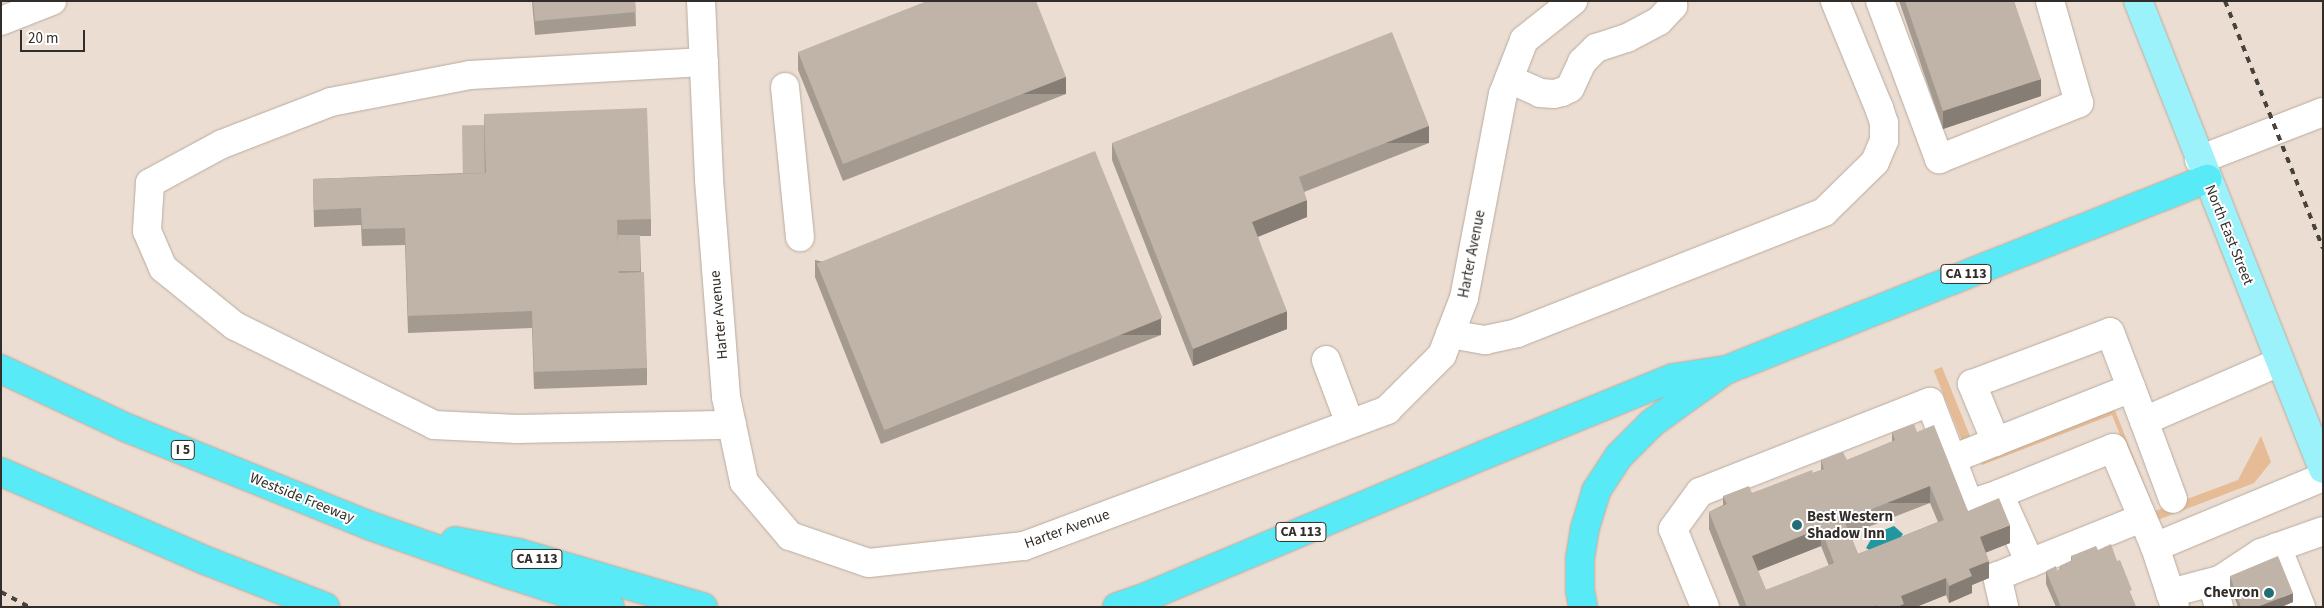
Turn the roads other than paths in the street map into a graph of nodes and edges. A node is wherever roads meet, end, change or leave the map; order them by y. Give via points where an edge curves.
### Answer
1 (52, 1) edge
2 (701, 1) edge
3 (1573, 1) edge
4 (1673, 1) edge
5 (1835, 1) edge
6 (1880, 1) edge
7 (2050, 1) edge
8 (2138, 1) edge
9 (1, 21) edge
10 (704, 62) junction
11 (1509, 79) junction
12 (785, 86) dead end
13 (2323, 112) edge
14 (2203, 169) junction
15 (800, 237) dead end
16 (1450, 334) junction
17 (1326, 360) dead end
18 (2280, 362) junction
19 (1, 369) edge
20 (1726, 370) junction
21 (2131, 388) junction
22 (2144, 421) junction
23 (1350, 424) junction
24 (732, 426) junction
25 (2317, 440) edge
26 (1996, 442) junction
27 (1952, 459) junction
28 (2323, 468) edge
29 (1, 472) edge
30 (2323, 477) edge
31 (1, 492) edge
32 (1999, 494) junction
33 (2173, 499) dead end
34 (2142, 518) junction
35 (368, 525) junction
36 (2323, 531) edge
37 (2155, 547) junction
38 (2277, 547) junction
39 (2030, 563) junction
40 (2220, 580) junction
41 (2172, 600) edge
42 (274, 607) edge
43 (325, 607) edge
44 (610, 607) edge
45 (703, 607) edge
46 (1117, 607) edge
47 (1584, 607) edge
48 (1705, 607) edge
49 (2004, 607) edge
50 (2219, 607) edge
51 (2301, 607) edge

1 - 9 street
2 - 10 street, Harter Avenue
3 - 11 street, Harter Avenue via 1524,40
4 - 11 street via 1673,6 1659,21 1627,38 1596,48 1582,62 1570,88 1562,92 1540,92
5 - 16 street via 1884,124 1884,140 1875,162 1830,207 1809,219 1517,333 1485,340
6 - 7 street via 1939,159 2079,103
8 - 14 main road, North East Street
10 - 24 street, Harter Avenue via 709,180 726,397
10 - 24 street via 470,75 331,102 222,144 150,183 147,231 163,268 235,326 434,425 517,429
11 - 16 street, Harter Avenue via 1503,94 1464,298
12 - 15 street
13 - 14 street
14 - 18 main road, North East Street
14 - 20 highway, CA 113
16 - 23 street, Harter Avenue via 1442,355 1387,410
17 - 23 street
18 - 22 street
18 - 25 main road, North East Street
19 - 35 highway, Westside Freeway / I 5 via 127,428
20 - 46 highway, CA 113 via 1673,378
20 - 47 highway via 1652,423 1619,456 1596,491 1580,559 1580,590
21 - 22 street
21 - 26 street
21 - 26 street via 2110,332 1972,384
22 - 33 street
23 - 24 street, Harter Avenue via 1024,546 869,563 790,536 744,482
25 - 28 main road, North East Street
26 - 27 street
27 - 32 street via 1970,504
27 - 48 street via 1930,402 1700,492 1673,529
29 - 43 highway via 207,562
30 - 37 street
31 - 42 highway
32 - 34 street via 2113,448
32 - 39 street
34 - 37 street
34 - 39 street
35 - 44 highway, Westside Freeway / I 5
35 - 45 highway, CA 113 via 519,553
36 - 38 street
37 - 41 street
38 - 40 street via 2261,553
38 - 51 street
39 - 49 street via 1997,576
40 - 41 street
40 - 50 street via 2216,593

